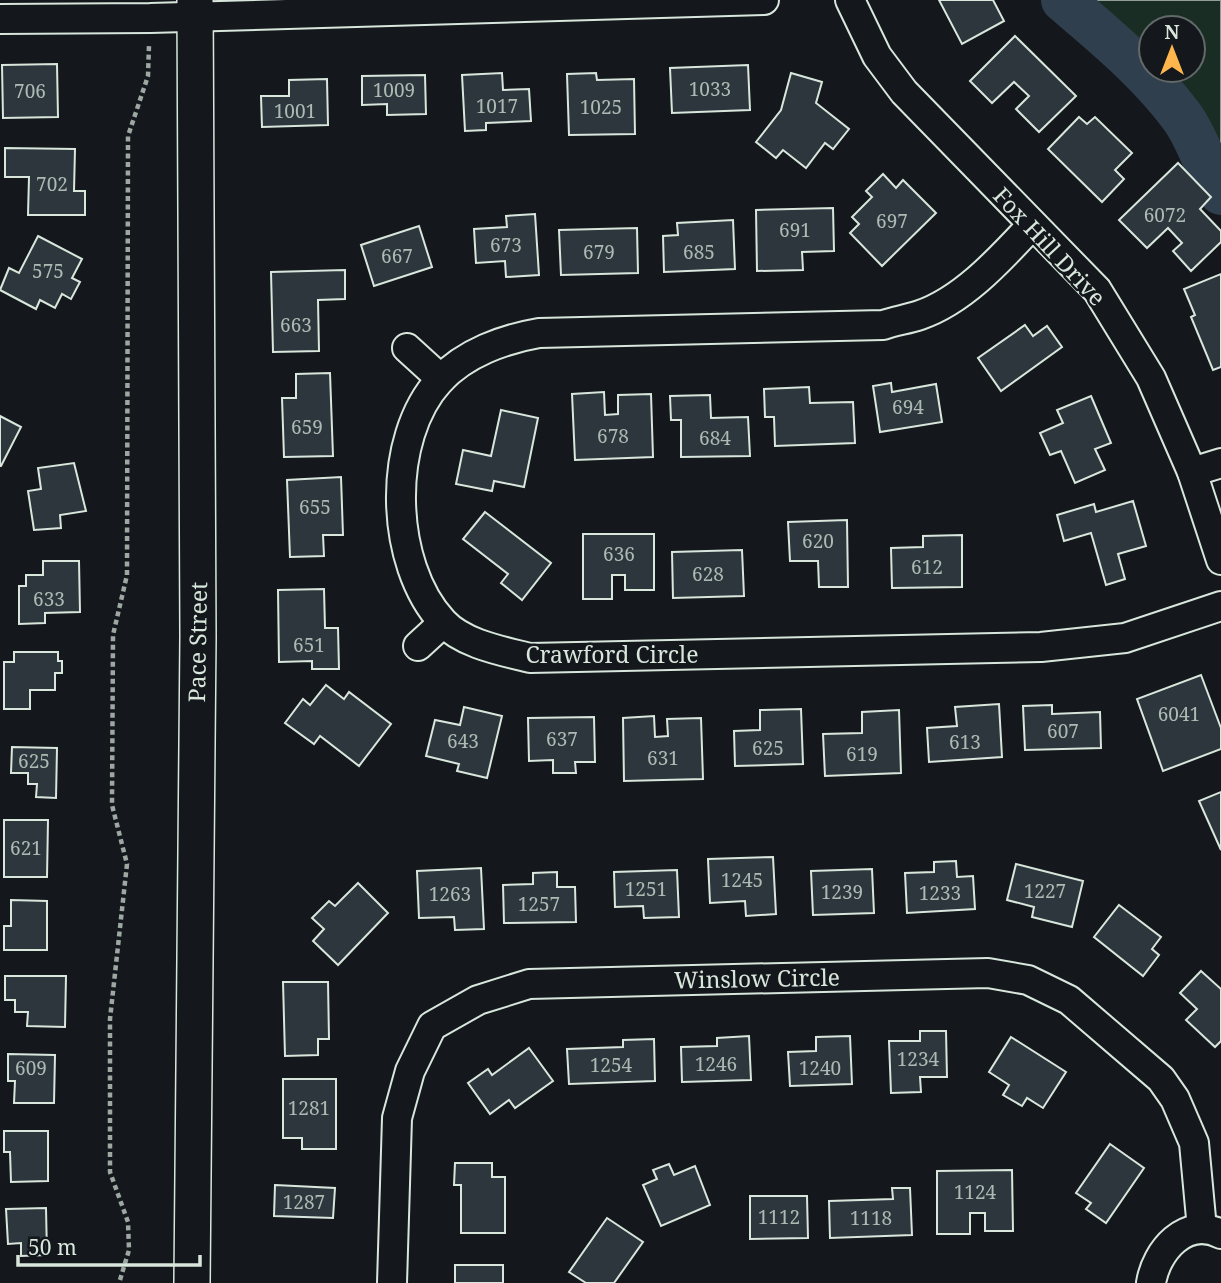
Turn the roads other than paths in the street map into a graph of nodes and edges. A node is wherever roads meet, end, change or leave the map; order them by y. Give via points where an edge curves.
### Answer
1 (764, 0) edge
2 (850, 0) edge
3 (195, 8) edge
4 (0, 19) edge
5 (1032, 225) junction
6 (407, 348) dead end
7 (441, 379) junction
8 (1221, 463) edge
9 (1192, 472) junction
10 (1221, 560) edge
11 (1221, 606) edge
12 (443, 623) junction
13 (418, 646) dead end
14 (1211, 1232) edge
15 (192, 1283) edge
16 (392, 1283) edge
17 (1151, 1283) edge

1 - 3 street
2 - 5 street, Fox Hill Drive via 877,56 904,92
3 - 4 street
3 - 15 main road, Pace Street via 198,637
5 - 7 street, Crawford Circle via 1001,258 953,297 923,314 883,325 539,333 517,336 477,353
5 - 9 street, Fox Hill Drive via 1097,290 1151,378
6 - 7 street
7 - 12 street, Crawford Circle via 421,405 406,447 401,506 405,545 421,590
8 - 9 street
9 - 10 street, Fox Hill Drive
11 - 12 street, Crawford Circle via 1125,638 1041,647 530,658 489,648
12 - 13 street
14 - 16 street, Winslow Circle via 1194,1143 1161,1079 1069,1000 1028,980 988,973 528,984 478,999 432,1026 410,1071 397,1118
14 - 17 street, Winslow Circle via 1190,1231 1171,1241 1157,1258

